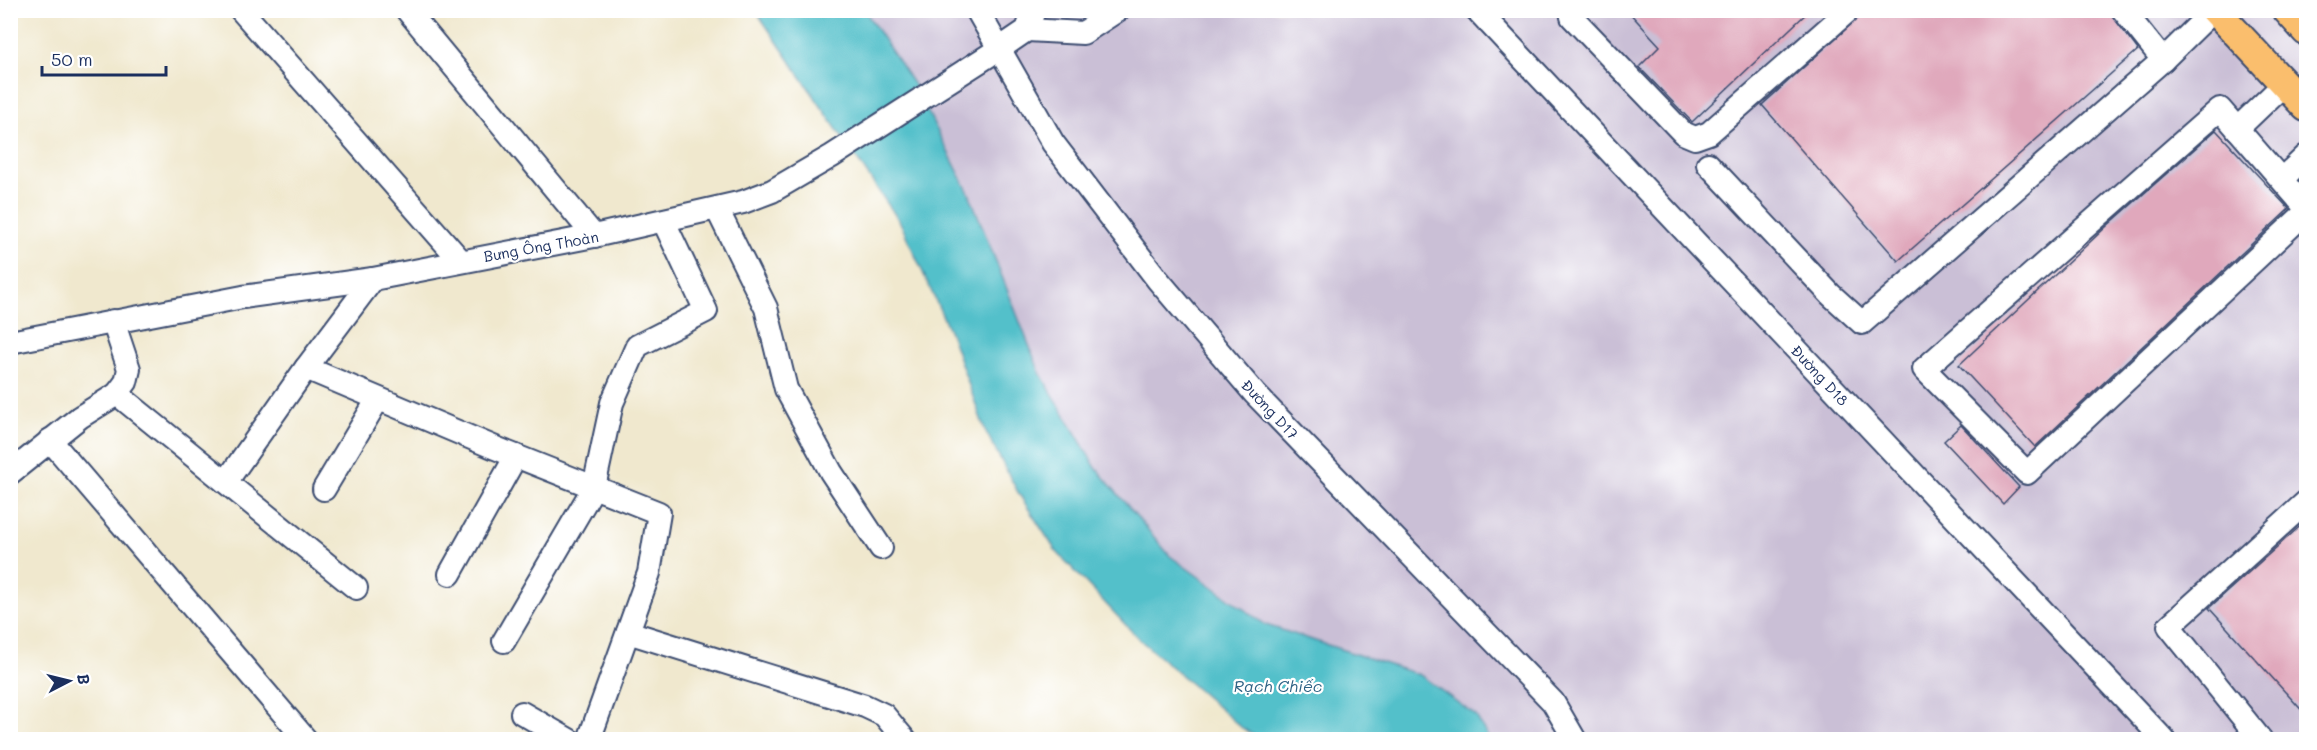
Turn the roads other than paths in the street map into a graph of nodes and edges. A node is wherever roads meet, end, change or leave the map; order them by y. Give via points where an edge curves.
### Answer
1 (240, 10) edge
2 (407, 10) edge
3 (977, 10) edge
4 (1118, 10) edge
5 (1477, 10) edge
6 (1571, 10) edge
7 (1849, 10) edge
8 (2123, 10) edge
9 (2214, 10) edge
10 (2287, 10) edge
11 (1031, 20) edge
12 (2307, 31) edge
13 (999, 49) junction
14 (2163, 60) junction
15 (2284, 84) junction
16 (2307, 107) edge
17 (2237, 129) junction
18 (2307, 156) edge
19 (1708, 164) dead end
20 (2282, 179) junction
21 (2307, 208) edge
22 (717, 209) junction
23 (2307, 212) edge
24 (664, 222) junction
25 (594, 236) junction
26 (461, 261) junction
27 (373, 279) junction
28 (113, 321) junction
29 (10, 342) edge
30 (306, 368) junction
31 (117, 394) junction
32 (378, 399) junction
33 (50, 440) junction
34 (516, 456) junction
35 (10, 473) edge
36 (226, 482) junction
37 (594, 487) junction
38 (324, 489) dead end
39 (2307, 502) edge
40 (881, 548) dead end
41 (450, 574) dead end
42 (356, 588) dead end
43 (627, 632) junction
44 (504, 641) dead end
45 (522, 713) dead end
46 (306, 740) edge
47 (570, 740) edge
48 (588, 740) edge
49 (905, 740) edge
50 (1575, 740) edge
51 (2164, 740) edge
52 (2261, 740) edge

1 - 26 street
2 - 25 street
3 - 13 street, Đường D17
4 - 11 street, Bưng Ông Thoàn via 1083,33
5 - 51 street, Đường D18
6 - 7 street via 1572,17 1683,133 1695,138 1709,133
8 - 14 street
9 - 14 street
9 - 15 main road
10 - 12 main road
11 - 13 street, Bưng Ông Thoàn
13 - 22 street, Bưng Ông Thoàn via 772,192
13 - 50 street, Đường D17 via 1053,143 1166,288 1255,394 1552,702
14 - 19 street via 1862,323
15 - 16 main road
15 - 17 street
17 - 20 street
17 - 23 street via 2220,110 1924,369 2027,473
18 - 20 street
20 - 21 street
22 - 24 street, Bưng Ông Thoàn
22 - 40 street via 766,308 786,389 831,472
24 - 25 street, Bưng Ông Thoàn
24 - 37 street via 706,311 637,346 612,403
25 - 26 street, Bưng Ông Thoàn
26 - 27 street, Bưng Ông Thoàn
27 - 28 street, Bưng Ông Thoàn
27 - 30 street
28 - 29 street, Bưng Ông Thoàn
28 - 31 street via 129,369
30 - 32 street
30 - 36 street
31 - 33 street
31 - 36 street
32 - 34 street
32 - 38 street
33 - 35 street
33 - 46 street
34 - 37 street
34 - 41 street
36 - 42 street
37 - 43 street via 659,513 649,573
37 - 44 street
39 - 52 street via 2169,626
43 - 48 street
43 - 49 street via 865,706 884,715
45 - 47 street

